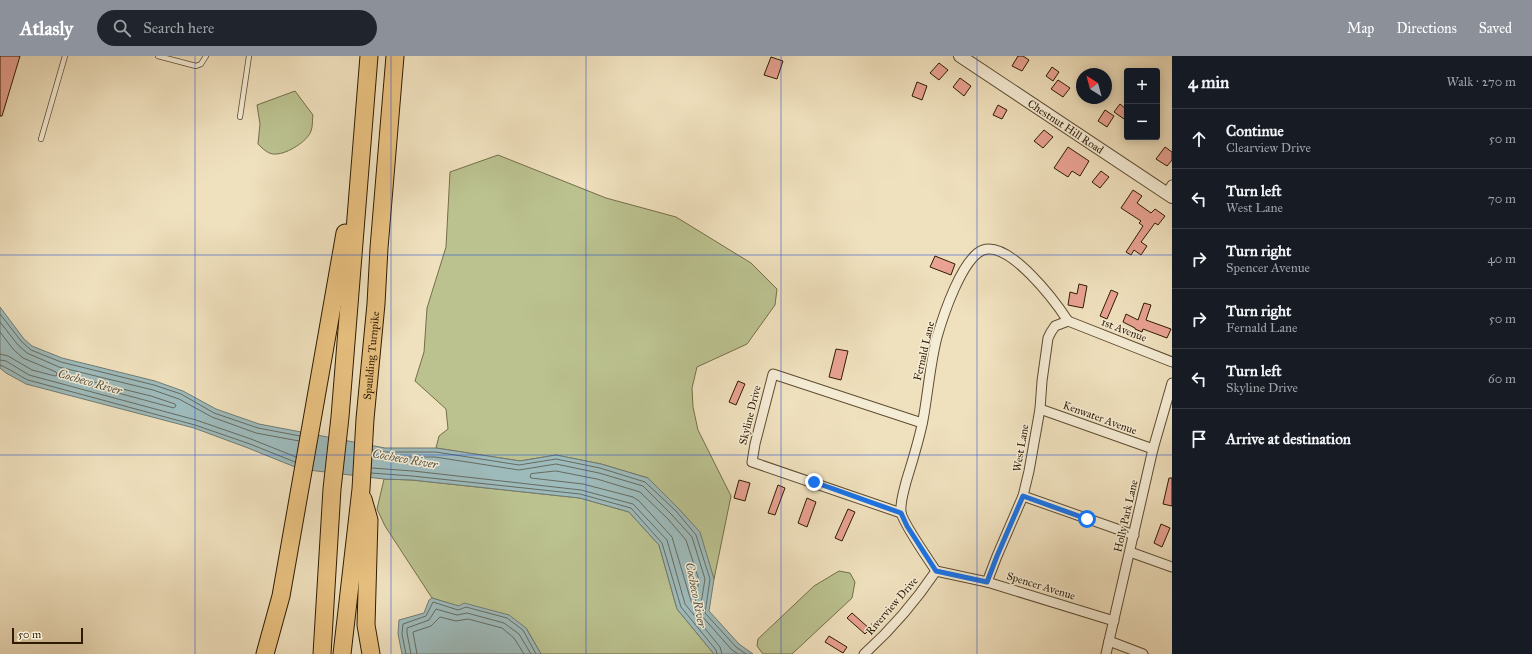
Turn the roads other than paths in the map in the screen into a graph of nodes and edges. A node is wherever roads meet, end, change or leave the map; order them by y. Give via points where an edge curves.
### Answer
1 (65, 56) edge
2 (158, 56) edge
3 (206, 56) edge
4 (249, 56) edge
5 (369, 56) edge
6 (395, 56) edge
7 (960, 56) edge
8 (240, 117) dead end
9 (364, 127) junction
10 (41, 139) dead end
11 (1170, 192) edge
12 (1068, 321) junction
13 (1172, 362) edge
14 (1172, 384) edge
15 (1040, 409) junction
16 (922, 423) junction
17 (1153, 449) junction
18 (361, 489) junction
19 (1023, 496) junction
20 (901, 513) junction
21 (1134, 535) junction
22 (1130, 552) junction
23 (1172, 567) edge
24 (936, 571) junction
25 (987, 582) junction
26 (1114, 621) junction
27 (1109, 641) junction
28 (265, 654) edge
29 (322, 654) edge
30 (342, 654) edge
31 (371, 654) edge
32 (864, 654) edge
33 (1106, 654) edge
34 (1144, 654) edge

1 - 10 lane
2 - 3 lane via 196,66 201,64
4 - 8 lane
5 - 9 highway
6 - 18 highway, Spaulding Turnpike
7 - 11 street, Chestnut Hill Road
9 - 28 highway via 281,596
9 - 29 highway via 332,489
12 - 13 street, 1st Avenue
12 - 15 street, West Lane via 1055,326 1048,338
12 - 16 street, Fernald Lane via 1046,291 1014,260 994,249 975,254 963,271 938,336
14 - 17 street, Holly Park Lane
15 - 17 street, Kenwater Avenue
15 - 19 street, West Lane
16 - 20 street, Fernald Lane via 902,498
16 - 20 street, Skyline Drive via 773,374 755,444 752,462
17 - 21 street, Holly Park Lane
18 - 30 highway, Spaulding Turnpike
18 - 31 highway via 369,520 366,625
19 - 21 street
19 - 25 street, West Lane
20 - 24 street
21 - 22 street, Holly Park Lane
22 - 23 street
22 - 26 street, Holly Park Lane
24 - 25 street, Spencer Avenue
24 - 32 street, Riverview Drive via 898,622
25 - 26 street, Spencer Avenue
26 - 27 street, Holly Park Lane
27 - 33 street, Holly Park Lane
27 - 34 street

